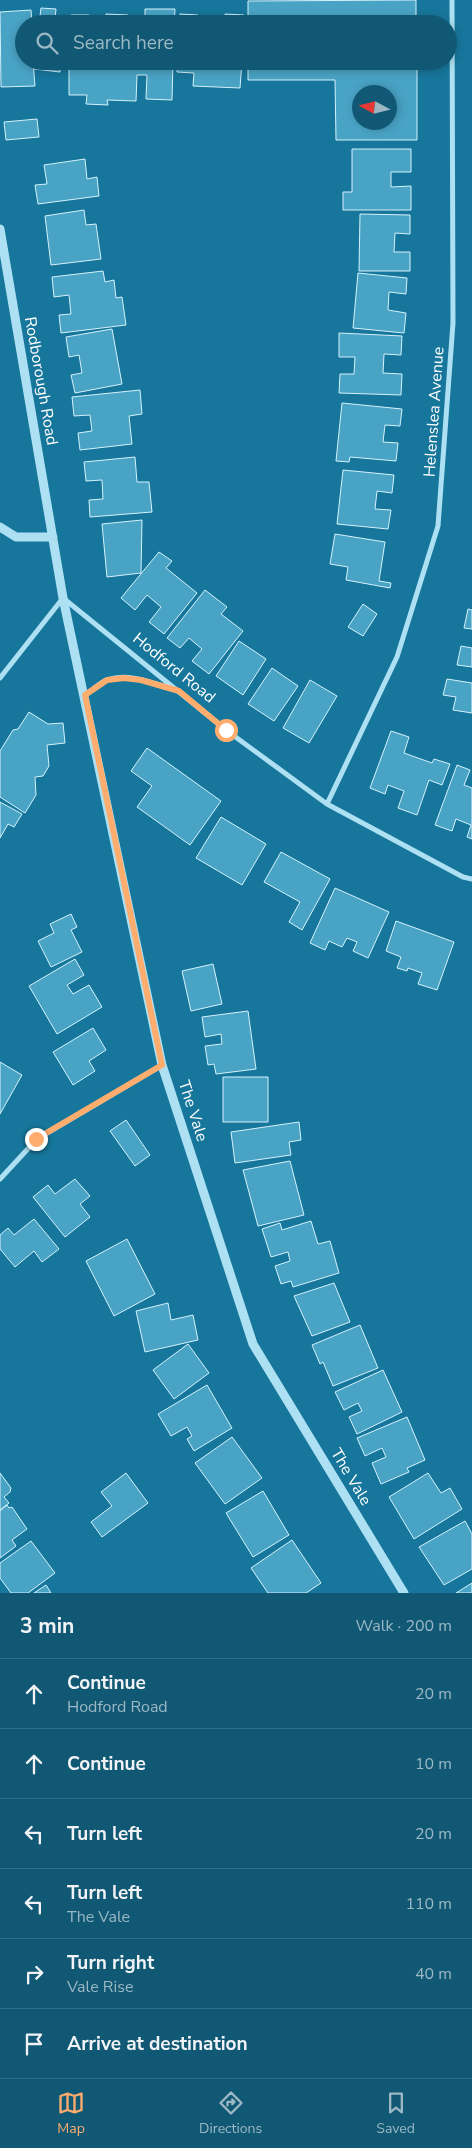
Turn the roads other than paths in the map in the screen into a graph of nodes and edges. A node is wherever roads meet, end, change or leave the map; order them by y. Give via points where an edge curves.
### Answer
1 (452, 0) edge
2 (452, 15) edge
3 (452, 70) edge
4 (0, 230) edge
5 (0, 527) edge
6 (53, 537) junction
7 (63, 598) junction
8 (0, 678) edge
9 (179, 691) junction
10 (85, 695) junction
11 (327, 804) junction
12 (472, 879) edge
13 (162, 1065) junction
14 (0, 1179) edge
15 (404, 1593) edge

1 - 2 street, Helenslea Avenue
3 - 11 street, Helenslea Avenue via 452,323 438,526 397,658
4 - 6 street, Rodborough Road
5 - 6 street via 16,537
6 - 7 street
7 - 8 street
7 - 9 street, Hodford Road
7 - 10 street, The Vale
9 - 10 street via 124,678 107,680
9 - 11 street, Hodford Road
10 - 13 street, The Vale
11 - 12 street, Hodford Road
13 - 14 street via 36,1139
13 - 15 street, The Vale via 253,1344

